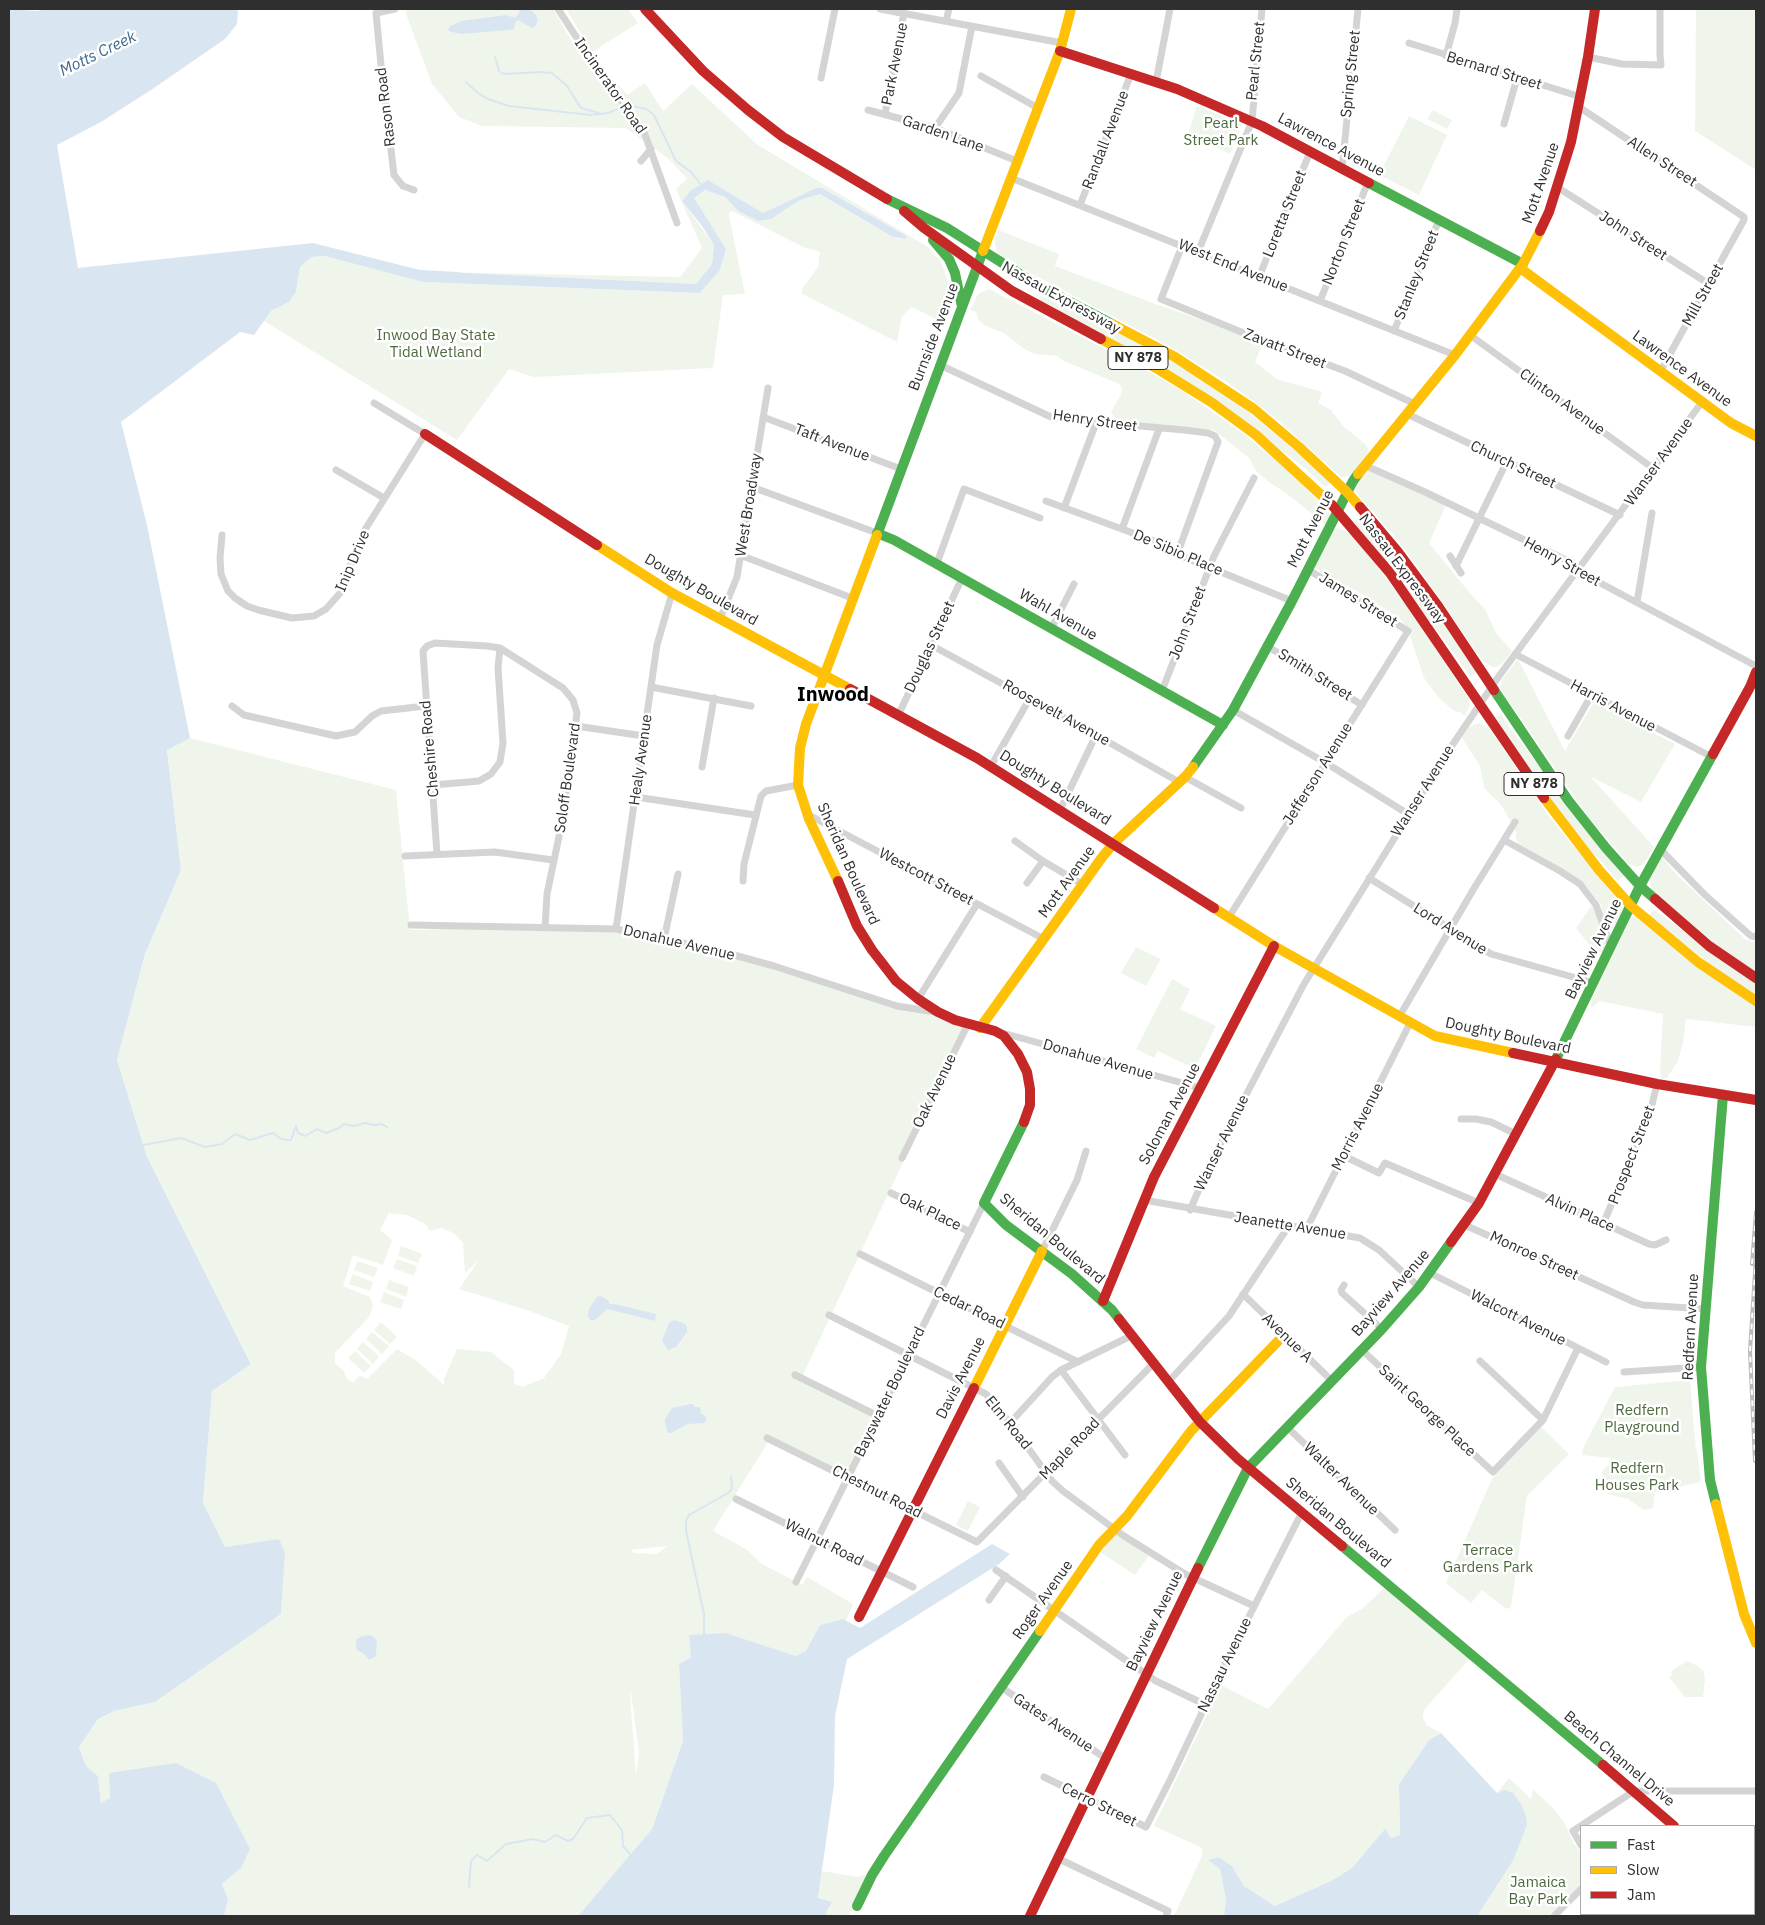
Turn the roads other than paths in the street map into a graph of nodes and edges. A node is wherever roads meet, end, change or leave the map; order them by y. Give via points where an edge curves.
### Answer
1 (395, 9) edge
2 (558, 9) edge
3 (835, 9) edge
4 (880, 9) edge
5 (949, 9) edge
6 (1071, 9) edge
7 (1170, 9) edge
8 (1262, 9) edge
9 (1358, 9) edge
10 (1457, 9) edge
11 (1595, 9) edge
12 (1660, 9) edge
13 (649, 11) edge
14 (904, 13) junction
15 (946, 21) junction
16 (972, 26) junction
17 (1409, 43) dead end
18 (1061, 47) junction
19 (1446, 56) junction
20 (1588, 57) junction
21 (1131, 74) junction
22 (980, 76) dead end
23 (821, 78) dead end
24 (1518, 78) junction
25 (1156, 82) junction
26 (1580, 102) junction
27 (1038, 108) junction
28 (868, 110) dead end
29 (885, 114) junction
30 (1252, 121) junction
31 (1504, 124) dead end
32 (935, 128) junction
33 (651, 149) junction
34 (1310, 152) junction
35 (641, 161) dead end
36 (1017, 161) junction
37 (1342, 169) junction
38 (1010, 178) junction
39 (1368, 182) junction
40 (1557, 187) junction
41 (414, 190) dead end
42 (897, 205) junction
43 (1080, 205) junction
44 (1744, 217) joint
45 (1439, 220) junction
46 (677, 223) dead end
47 (924, 228) junction
48 (1182, 246) junction
49 (983, 251) junction
50 (1198, 252) junction
51 (978, 266) junction
52 (1521, 266) junction
53 (1259, 277) junction
54 (1709, 284) junction
55 (1320, 301) junction
56 (962, 307) junction
57 (1394, 331) junction
58 (1470, 335) junction
59 (1455, 355) junction
60 (940, 365) junction
61 (1660, 372) junction
62 (768, 388) dead end
63 (1702, 402) junction
64 (374, 403) dead end
65 (1415, 404) junction
66 (1407, 414) junction
67 (763, 417) junction
68 (1096, 423) junction
69 (1159, 429) junction
70 (425, 434) junction
71 (1756, 436) edge
72 (1506, 463) junction
73 (1364, 465) junction
74 (901, 469) junction
75 (1654, 469) junction
76 (336, 470) dead end
77 (1254, 478) dead end
78 (752, 486) junction
79 (1347, 492) junction
80 (384, 498) junction
81 (1046, 501) dead end
82 (1064, 508) junction
83 (1337, 510) junction
84 (1652, 513) dead end
85 (1620, 515) junction
86 (1040, 518) dead end
87 (1480, 519) junction
88 (1122, 529) junction
89 (877, 533) junction
90 (222, 535) dead end
91 (1178, 552) junction
92 (740, 555) junction
93 (1450, 556) dead end
94 (937, 564) junction
95 (1456, 566) junction
96 (1210, 567) junction
97 (1307, 569) junction
98 (1579, 570) junction
99 (1461, 573) dead end
100 (962, 578) junction
101 (1074, 584) dead end
102 (672, 593) junction
103 (852, 598) junction
104 (1292, 601) junction
105 (1637, 602) junction
106 (720, 619) junction
107 (1051, 629) junction
108 (1408, 632) joint
109 (931, 645) junction
110 (427, 646) joint
111 (1268, 646) junction
112 (500, 648) junction
113 (1515, 654) junction
114 (1756, 666) edge
115 (1756, 672) edge
116 (823, 676) junction
117 (1492, 686) junction
118 (651, 687) junction
119 (1162, 691) junction
120 (1592, 694) junction
121 (714, 698) junction
122 (1030, 698) junction
123 (1480, 703) junction
124 (1362, 705) junction
125 (232, 706) dead end
126 (426, 706) junction
127 (751, 706) dead end
128 (1233, 710) junction
129 (898, 716) junction
130 (1223, 725) junction
131 (576, 726) junction
132 (1096, 734) junction
133 (644, 736) junction
134 (1568, 736) dead end
135 (1712, 757) junction
136 (1326, 763) junction
137 (991, 766) junction
138 (702, 767) dead end
139 (1182, 780) junction
140 (433, 785) junction
141 (798, 785) junction
142 (636, 797) junction
143 (1241, 808) dead end
144 (1060, 810) junction
145 (807, 814) junction
146 (1408, 814) junction
147 (755, 815) junction
148 (1515, 822) dead end
149 (1504, 840) junction
150 (1014, 841) dead end
151 (1114, 843) junction
152 (1660, 849) junction
153 (437, 854) junction
154 (405, 856) dead end
155 (553, 860) junction
156 (1042, 860) junction
157 (678, 874) dead end
158 (1369, 878) junction
159 (743, 881) dead end
160 (1027, 883) dead end
161 (1082, 884) junction
162 (1640, 886) junction
163 (977, 904) junction
164 (1631, 906) junction
165 (1229, 917) junction
166 (411, 925) dead end
167 (545, 928) junction
168 (616, 929) junction
169 (1450, 929) junction
170 (1756, 937) edge
171 (664, 939) junction
172 (1044, 939) junction
173 (1274, 946) junction
174 (1611, 947) junction
175 (1312, 968) junction
176 (1756, 978) edge
177 (1594, 983) junction
178 (918, 1000) junction
179 (1756, 1001) edge
180 (938, 1012) junction
181 (1399, 1017) junction
182 (1410, 1023) junction
183 (968, 1024) junction
184 (980, 1028) junction
185 (995, 1031) junction
186 (1555, 1061) junction
187 (1657, 1084) junction
188 (1200, 1088) junction
189 (1723, 1095) junction
190 (1756, 1100) edge
191 (1461, 1119) dead end
192 (1516, 1134) junction
193 (1086, 1151) dead end
194 (1344, 1156) junction
195 (902, 1158) dead end
196 (1495, 1174) junction
197 (891, 1193) dead end
198 (1144, 1200) junction
199 (984, 1203) junction
200 (1479, 1203) junction
201 (1190, 1210) junction
202 (1603, 1224) junction
203 (1465, 1225) junction
204 (1288, 1227) junction
205 (1306, 1230) junction
206 (970, 1232) junction
207 (1666, 1240) dead end
208 (1042, 1251) junction
209 (860, 1254) dead end
210 (1430, 1273) junction
211 (1344, 1285) dead end
212 (1419, 1287) junction
213 (939, 1294) junction
214 (1243, 1294) junction
215 (1103, 1301) junction
216 (1705, 1309) junction
217 (829, 1316) dead end
218 (1005, 1326) junction
219 (1382, 1329) junction
220 (1133, 1335) junction
221 (1284, 1335) junction
222 (1578, 1348) junction
223 (1362, 1350) junction
224 (909, 1355) junction
225 (1480, 1361) dead end
226 (1078, 1362) junction
227 (1155, 1362) junction
228 (1606, 1362) dead end
229 (1701, 1367) junction
230 (1061, 1370) junction
231 (1624, 1372) dead end
232 (795, 1375) dead end
233 (1332, 1381) junction
234 (1169, 1382) junction
235 (974, 1387) junction
236 (878, 1416) junction
237 (1098, 1420) junction
238 (1543, 1420) junction
239 (1200, 1422) junction
240 (1010, 1423) junction
241 (1288, 1428) junction
242 (767, 1438) dead end
243 (1126, 1455) dead end
244 (998, 1463) dead end
245 (1248, 1468) junction
246 (1046, 1473) junction
247 (848, 1478) junction
248 (1023, 1497) junction
249 (736, 1499) dead end
250 (913, 1510) junction
251 (1302, 1512) junction
252 (1114, 1529) junction
253 (1395, 1530) dead end
254 (985, 1536) joint
255 (817, 1539) junction
256 (996, 1570) dead end
257 (882, 1572) junction
258 (1006, 1576) junction
259 (1193, 1577) junction
260 (796, 1582) dead end
261 (913, 1588) dead end
262 (989, 1600) dead end
263 (1254, 1606) junction
264 (1054, 1610) junction
265 (859, 1618) dead end
266 (1756, 1643) edge
267 (1146, 1673) junction
268 (1000, 1687) junction
269 (1206, 1705) junction
270 (1544, 1714) joint
271 (1105, 1758) junction
272 (1044, 1777) dead end
273 (1634, 1791) junction
274 (1756, 1791) edge
275 (1086, 1798) junction
276 (1150, 1819) joint
277 (1581, 1825) edge
278 (1673, 1825) edge
279 (1580, 1826) edge
280 (1580, 1843) edge
281 (1057, 1858) junction
282 (1580, 1890) edge
283 (857, 1906) dead end
284 (1167, 1914) edge
285 (1030, 1916) edge
286 (1554, 1916) edge

1 - 41 street, Rason Road via 376,13 394,175 403,186
2 - 33 street, Incinerator Road via 638,123
3 - 23 street
4 - 14 street
5 - 15 street
6 - 18 main road, Burnside Avenue
7 - 25 street
8 - 30 street, Pearl Street
9 - 37 street, Spring Street
10 - 19 street
11 - 20 main road, Mott Avenue
12 - 20 street via 1661,65 1622,64
13 - 42 main road, Nassau Expressway via 703,71 760,120 813,156
14 - 15 street
14 - 29 street, Park Avenue
15 - 16 street
16 - 18 street
16 - 32 street via 959,92
17 - 19 street, Bernard Street
18 - 21 main road, Lawrence Avenue
18 - 27 main road, Burnside Avenue
19 - 24 street, Bernard Street
20 - 26 main road, Mott Avenue
21 - 25 main road, Lawrence Avenue
21 - 43 street, Randall Avenue
22 - 27 street
24 - 26 street, Bernard Street
24 - 31 street
25 - 30 main road, Lawrence Avenue
26 - 40 main road, Mott Avenue
26 - 44 street, Allen Street
27 - 36 main road, Burnside Avenue
28 - 29 street, Garden Lane
29 - 32 street, Garden Lane
30 - 34 main road, Lawrence Avenue
30 - 50 street, Pearl Street
32 - 36 street, Garden Lane
33 - 35 street
33 - 46 street, Incinerator Road
34 - 37 main road, Lawrence Avenue
34 - 53 street, Loretta Street
36 - 38 main road, Burnside Avenue
37 - 39 main road, Lawrence Avenue
38 - 43 street, West End Avenue
38 - 49 main road, Burnside Avenue
39 - 45 main road, Lawrence Avenue
39 - 55 street, Norton Street
40 - 52 main road, Mott Avenue via 1542,230
40 - 54 street, John Street
42 - 47 main road, Nassau Expressway
42 - 49 main road, Nassau Expressway via 921,214
43 - 48 street, West End Avenue
44 - 54 street, Mill Street
45 - 52 main road, Lawrence Avenue
45 - 57 street, Stanley Street
47 - 51 main road, Nassau Expressway
47 - 56 main road via 952,266
48 - 50 street, West End Avenue
48 - 65 street, Zavatt Street via 1161,299 1345,371
49 - 51 main road, Burnside Avenue
49 - 79 main road, Nassau Expressway / NY 878 via 1034,283 1155,345 1214,380 1277,427
50 - 53 street, West End Avenue
51 - 56 main road, Burnside Avenue
51 - 83 main road, Nassau Expressway / NY 878 via 1012,291 1156,368 1211,402 1273,449
52 - 58 main road, Mott Avenue
52 - 61 main road, Lawrence Avenue
53 - 55 street, West End Avenue
54 - 61 street, Mill Street
55 - 57 street, West End Avenue
56 - 60 main road, Burnside Avenue
57 - 59 street, West End Avenue
58 - 59 main road, Mott Avenue
58 - 75 street, Clinton Avenue
59 - 65 main road, Mott Avenue
60 - 68 street, Henry Street via 1051,417
60 - 74 main road, Burnside Avenue
61 - 63 main road, Lawrence Avenue
62 - 67 street, West Broadway
63 - 71 main road, Lawrence Avenue via 1730,423
63 - 75 street, Wanser Avenue
64 - 70 street, Doughty Boulevard
65 - 66 main road, Mott Avenue
66 - 72 street, Church Street
66 - 73 main road, Mott Avenue
67 - 74 street, Taft Avenue
67 - 78 street, West Broadway
68 - 69 street, Henry Street
68 - 82 street
69 - 88 street
69 - 91 street, Henry Street via 1212,434 1218,440
70 - 80 street, Inip Drive
70 - 102 main road, Doughty Boulevard
72 - 85 street, Church Street
72 - 87 street
73 - 79 main road, Mott Avenue
73 - 87 street, Henry Street
74 - 89 main road, Burnside Avenue
75 - 85 street, Wanser Avenue
76 - 80 street
77 - 96 street, John Street
78 - 89 street
78 - 92 street, West Broadway
79 - 83 main road, Mott Avenue
79 - 117 main road, Nassau Expressway / NY 878 via 1408,564
80 - 90 street, Inip Drive via 360,540 335,601 314,616 292,618 258,610 232,594 220,569
81 - 82 street, De Sibio Place
82 - 88 street, De Sibio Place
83 - 97 main road, Mott Avenue
83 - 123 main road, Nassau Expressway / NY 878 via 1390,573
84 - 105 street
85 - 98 street, Wanser Avenue
86 - 94 street via 964,489
87 - 95 street
87 - 98 street, Henry Street
88 - 91 street, De Sibio Place
89 - 94 main road, Wahl Avenue
89 - 103 main road, Burnside Avenue
91 - 96 street, De Sibio Place
92 - 103 street
92 - 106 street, West Broadway via 735,582
93 - 95 street
94 - 100 main road, Wahl Avenue
95 - 99 street
96 - 104 street, De Sibio Place
96 - 119 street, John Street
97 - 104 main road, Mott Avenue
97 - 108 street, James Street
98 - 105 street, Henry Street
98 - 113 street, Wanser Avenue
100 - 107 main road, Wahl Avenue
100 - 109 street, Douglas Street
101 - 107 street
102 - 106 main road, Doughty Boulevard
102 - 118 street, Healy Avenue via 657,645
103 - 116 main road, Burnside Avenue
104 - 111 main road, Mott Avenue
105 - 114 street, Henry Street
106 - 116 main road, Doughty Boulevard
107 - 119 main road, Wahl Avenue
108 - 124 street, Jefferson Avenue
109 - 122 street, Roosevelt Avenue
109 - 129 street, Douglas Street
110 - 112 street, Soloff Boulevard via 435,643
110 - 126 street, Cheshire Road via 422,655
111 - 124 street, Smith Street
111 - 128 main road, Mott Avenue
112 - 131 street, Soloff Boulevard via 567,692 576,708
112 - 140 street via 498,668 503,743 500,762 491,774 479,781
113 - 117 street, Wanser Avenue
113 - 120 street, Harris Avenue
115 - 135 main road, Bayview Avenue
116 - 129 main road, Doughty Boulevard
116 - 141 main road, Sheridan Boulevard via 802,737
117 - 123 street, Wanser Avenue
117 - 162 main road, Nassau Expressway / NY 878 via 1575,810
118 - 121 street
118 - 133 street, Healy Avenue
119 - 130 main road, Wahl Avenue
120 - 134 street
120 - 135 street, Harris Avenue
121 - 127 street
121 - 138 street
122 - 132 street, Roosevelt Avenue
122 - 137 street
123 - 146 street, Wanser Avenue
123 - 164 main road, Nassau Expressway / NY 878 via 1561,823
124 - 136 street, Jefferson Avenue
125 - 126 street via 244,715 336,736 355,732 380,712
126 - 140 street, Cheshire Road
128 - 130 main road, Mott Avenue
128 - 136 street
129 - 137 main road, Doughty Boulevard
130 - 139 main road, Mott Avenue
131 - 133 street
131 - 155 street, Soloff Boulevard
132 - 139 street, Roosevelt Avenue
132 - 144 street
133 - 142 street, Healy Avenue
135 - 152 main road, Bayview Avenue
136 - 146 street
136 - 165 street, Jefferson Avenue
137 - 144 main road, Doughty Boulevard
139 - 143 street, Roosevelt Avenue
139 - 151 main road, Mott Avenue
140 - 153 street, Cheshire Road
141 - 145 main road, Sheridan Boulevard
141 - 147 street via 764,792
142 - 147 street
142 - 168 street, Healy Avenue
144 - 151 main road, Doughty Boulevard
145 - 163 street, Westcott Street
145 - 178 main road, Sheridan Boulevard via 857,926 896,981
146 - 158 street, Wanser Avenue
147 - 159 street
148 - 149 street
149 - 169 street
149 - 174 street via 1580,884 1596,905
150 - 156 street
151 - 161 main road, Mott Avenue
151 - 165 main road, Doughty Boulevard
152 - 162 main road, Bayview Avenue
152 - 170 street via 1702,892
153 - 154 street
153 - 155 street via 494,852
155 - 167 street, Soloff Boulevard
156 - 160 street
156 - 161 street
157 - 171 street
158 - 169 street, Lord Avenue
158 - 175 street, Wanser Avenue
161 - 172 main road, Mott Avenue
162 - 164 main road, Bayview Avenue
162 - 176 main road, Nassau Expressway / NY 878 via 1709,946
163 - 172 street, Westcott Street
163 - 178 street
164 - 174 main road, Bayview Avenue
164 - 179 main road, Nassau Expressway / NY 878 via 1698,962
165 - 173 main road, Doughty Boulevard
166 - 167 street, Donahue Avenue
167 - 168 street, Donahue Avenue
168 - 171 street, Donahue Avenue
169 - 177 street, Lord Avenue via 1491,954
169 - 181 street
171 - 180 street, Donahue Avenue via 774,966 897,1006
172 - 184 main road, Mott Avenue
173 - 175 main road, Doughty Boulevard
173 - 188 main road, Soloman Avenue
174 - 177 main road, Bayview Avenue
175 - 181 main road, Doughty Boulevard
175 - 201 street, Wanser Avenue via 1210,1164
177 - 186 main road, Bayview Avenue
178 - 180 main road, Sheridan Boulevard
180 - 183 main road, Sheridan Boulevard
181 - 182 main road, Doughty Boulevard
182 - 186 main road, Doughty Boulevard via 1453,1041
182 - 194 street, Morris Avenue
183 - 184 main road, Sheridan Boulevard
183 - 195 street, Oak Avenue
184 - 185 main road, Sheridan Boulevard
185 - 188 street, Donahue Avenue
185 - 199 main road, Sheridan Boulevard via 1011,1043 1027,1072 1030,1105
186 - 187 main road, Doughty Boulevard
186 - 192 main road, Bayview Avenue
187 - 189 main road, Doughty Boulevard
187 - 202 street, Prospect Street via 1649,1118
188 - 198 main road, Soloman Avenue
189 - 190 main road, Doughty Boulevard
189 - 216 main road, Redfern Avenue
191 - 192 street via 1491,1122
192 - 196 main road, Bayview Avenue
193 - 208 street, Davis Avenue via 1077,1180
194 - 200 street via 1379,1173 1385,1163
194 - 205 street, Morris Avenue
196 - 200 main road, Bayview Avenue
196 - 202 street, Alvin Place
197 - 206 street, Oak Place
198 - 201 street, Jeanette Avenue
198 - 215 main road, Soloman Avenue
199 - 206 street, Bayswater Boulevard
199 - 208 main road, Sheridan Boulevard via 1006,1225
200 - 203 main road, Bayview Avenue
201 - 204 street, Jeanette Avenue
202 - 207 street, Alvin Place via 1650,1244
203 - 210 main road, Bayview Avenue
203 - 216 street, Monroe Street via 1634,1302
204 - 205 street, Jeanette Avenue
204 - 214 street
205 - 212 street, Jeanette Avenue via 1370,1242
206 - 213 street, Bayswater Boulevard
208 - 215 main road, Sheridan Boulevard
208 - 218 main road, Davis Avenue
209 - 213 street, Cedar Road
210 - 212 main road, Bayview Avenue
210 - 222 street, Walcott Avenue
211 - 219 street via 1342,1293
212 - 219 main road, Bayview Avenue
213 - 218 street, Cedar Road
213 - 224 street, Bayswater Boulevard
214 - 221 street, Avenue A
214 - 234 street via 1216,1331
215 - 220 main road, Sheridan Boulevard
216 - 229 main road, Redfern Avenue
217 - 224 street, Elm Road
218 - 226 street, Cedar Road
218 - 235 main road, Davis Avenue
219 - 223 main road, Bayview Avenue
220 - 226 street
220 - 227 main road, Sheridan Boulevard
221 - 233 street, Avenue A
221 - 239 main road, Roger Avenue
222 - 228 street, Walcott Avenue
222 - 238 street
223 - 233 main road, Bayview Avenue
223 - 238 street, Saint George Place via 1492,1472
224 - 235 street, Elm Road
224 - 236 street, Bayswater Boulevard
225 - 238 street
226 - 230 street
227 - 234 main road, Sheridan Boulevard
227 - 237 street, Maple Road
229 - 231 street
229 - 266 main road, Redfern Avenue via 1710,1480 1744,1614
230 - 237 street
230 - 240 street
232 - 236 street
233 - 241 main road, Bayview Avenue
234 - 239 main road, Sheridan Boulevard
235 - 240 street, Elm Road via 990,1396
235 - 250 main road, Davis Avenue
236 - 247 street, Bayswater Boulevard
237 - 243 street
237 - 246 street, Maple Road
239 - 245 main road, Sheridan Boulevard
239 - 252 main road, Roger Avenue
240 - 246 street, Elm Road
241 - 245 main road, Bayview Avenue
241 - 253 street, Walter Avenue
242 - 247 street, Chestnut Road
244 - 248 street
245 - 251 main road, Sheridan Boulevard
245 - 259 main road, Bayview Avenue
246 - 248 street, Maple Road
246 - 252 street, Elm Road
247 - 250 street, Chestnut Road
247 - 255 street, Bayswater Boulevard
248 - 254 street, Maple Road
249 - 255 street, Walnut Road
250 - 254 street, Chestnut Road via 977,1542
250 - 257 main road, Davis Avenue
251 - 263 street, Nassau Avenue
251 - 270 main road, Sheridan Boulevard
252 - 259 street, Elm Road
252 - 264 main road, Roger Avenue via 1099,1545
255 - 257 street, Walnut Road
255 - 260 street, Bayswater Boulevard
256 - 258 street
257 - 261 street, Walnut Road
257 - 265 main road, Davis Avenue
258 - 262 street
258 - 264 street
259 - 263 street, Elm Road
259 - 267 main road, Bayview Avenue
263 - 269 street, Nassau Avenue
264 - 267 street
264 - 268 main road, Roger Avenue
267 - 269 street
267 - 271 main road, Bayview Avenue
268 - 271 street, Gates Avenue
268 - 283 main road, Roger Avenue via 884,1856
269 - 276 street, Nassau Avenue
270 - 273 main road, Beach Channel Drive
271 - 275 main road, Bayview Avenue
272 - 275 street, Cerro Street
273 - 274 street
273 - 277 street
273 - 278 main road, Beach Channel Drive
275 - 276 street, Cerro Street via 1146,1827
275 - 281 main road, Bayview Avenue
279 - 280 street via 1573,1830
281 - 284 street
281 - 285 main road, Bayview Avenue
282 - 286 street

